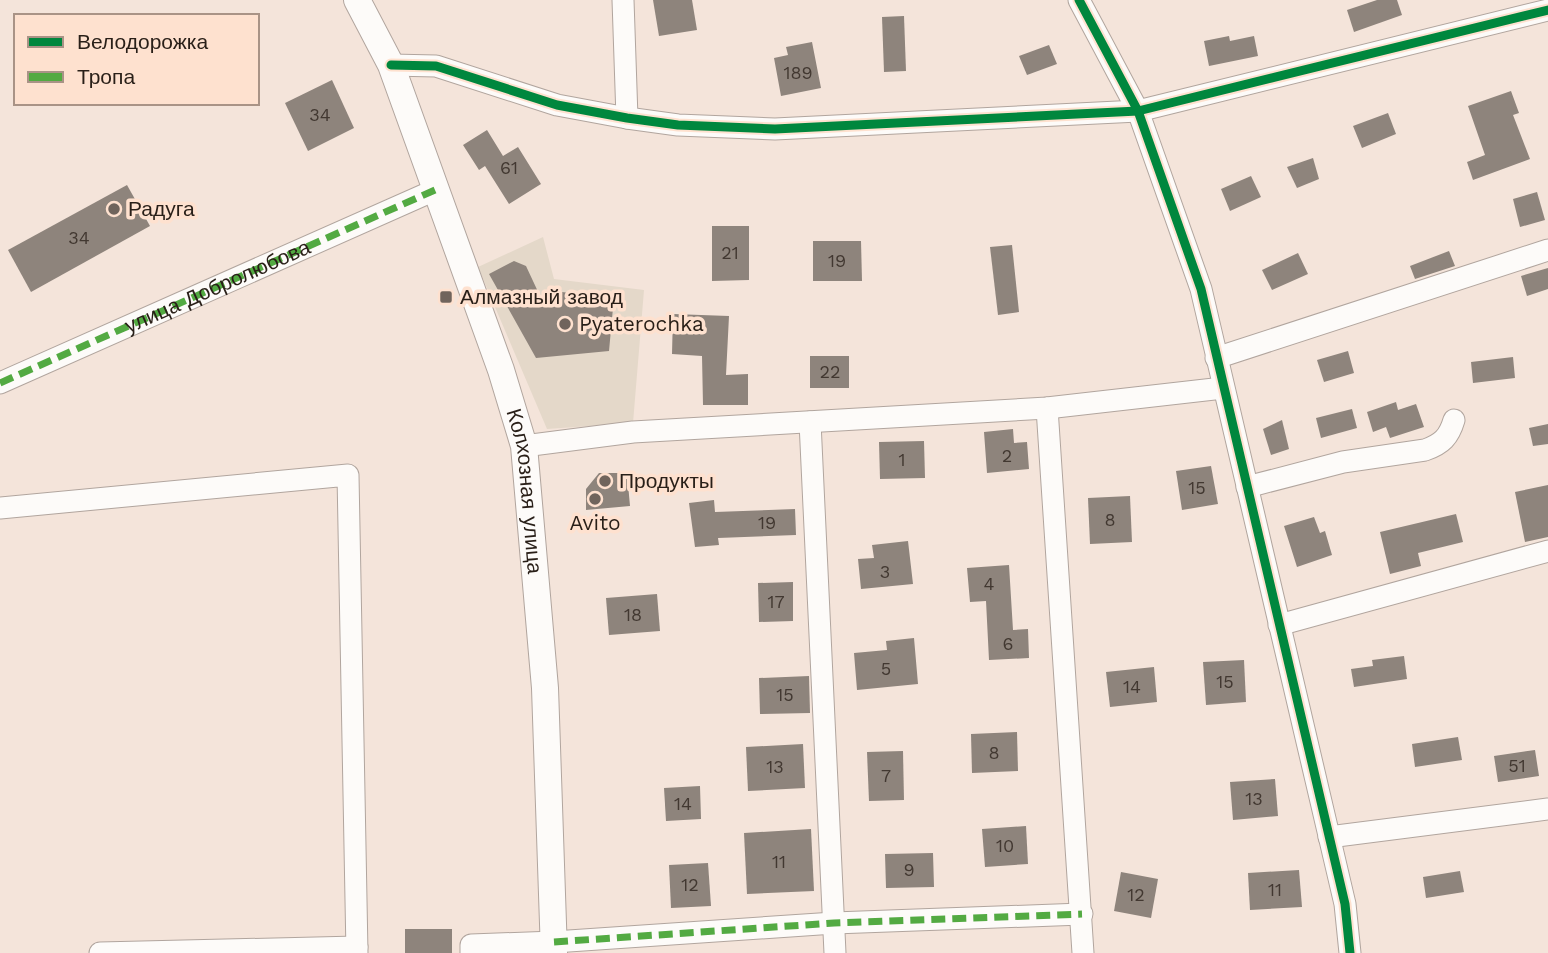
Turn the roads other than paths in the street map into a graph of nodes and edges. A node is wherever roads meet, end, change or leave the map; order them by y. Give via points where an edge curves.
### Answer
1 (356, 0) edge
2 (623, 0) edge
3 (1079, 0) edge
4 (1548, 10) edge
5 (388, 58) junction
6 (1138, 111) junction
7 (627, 118) junction
8 (435, 190) junction
9 (1548, 250) edge
10 (1216, 358) junction
11 (0, 383) edge
12 (1223, 388) junction
13 (1047, 408) junction
14 (1454, 420) dead end
15 (810, 422) junction
16 (524, 446) junction
17 (1247, 486) junction
18 (0, 509) edge
19 (1548, 551) edge
20 (1279, 625) junction
21 (1548, 810) edge
22 (1329, 837) junction
23 (1082, 915) junction
24 (834, 923) junction
25 (554, 948) edge
26 (357, 950) edge
27 (100, 953) edge
28 (471, 953) edge
29 (835, 953) edge
30 (1083, 953) edge
31 (1350, 953) edge

1 - 5 main road, Колхозная улица
2 - 7 street
3 - 6 street
4 - 6 street
5 - 7 street via 436,66 557,105
5 - 8 main road, Колхозная улица
6 - 7 street via 775,130
6 - 10 street via 1201,289
8 - 11 street, улица Добролюбова
8 - 16 main road, Колхозная улица via 502,370
9 - 10 street
10 - 12 street
12 - 13 street
12 - 17 street
13 - 15 street
13 - 23 street
14 - 17 street via 1450,435 1425,450 1343,462
15 - 16 street via 595,429
15 - 24 street
16 - 25 main road, Колхозная улица via 545,688
17 - 20 street
18 - 26 street via 348,475
19 - 20 street
20 - 22 street
21 - 22 street
22 - 31 street via 1345,904
23 - 24 street
23 - 30 street
24 - 25 street
24 - 29 street
25 - 28 street via 471,945
26 - 27 street

